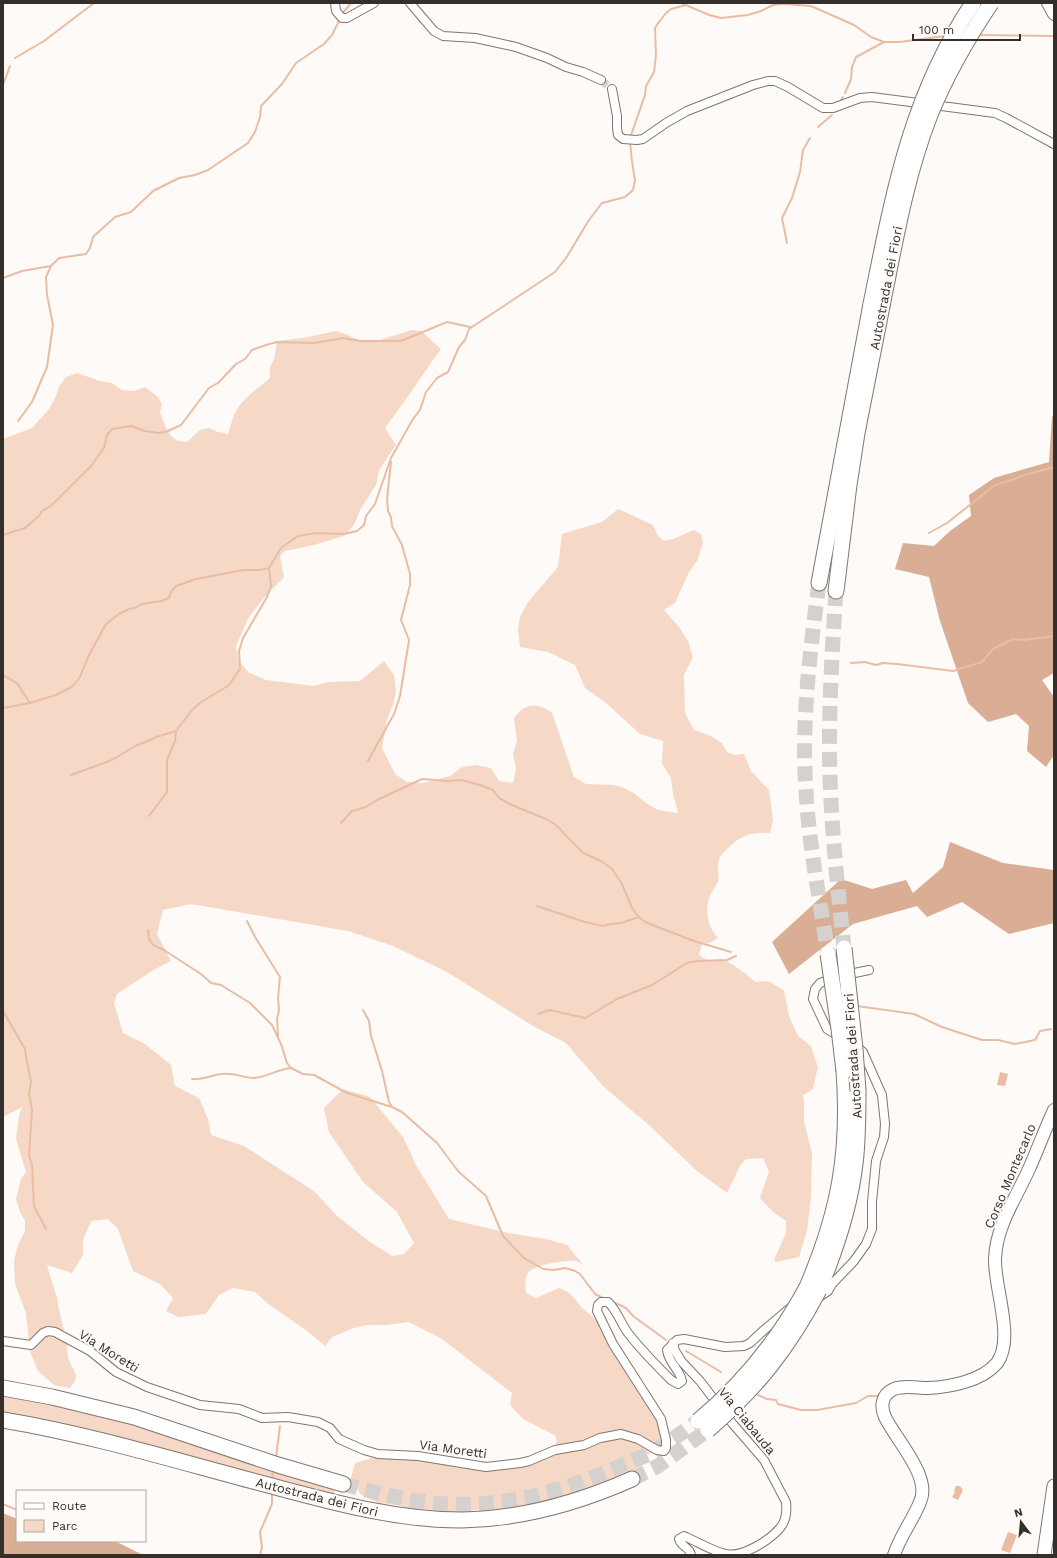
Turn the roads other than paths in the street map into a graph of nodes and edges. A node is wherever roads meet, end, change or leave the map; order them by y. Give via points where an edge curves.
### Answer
1 (335, 3) edge
2 (374, 3) edge
3 (410, 3) edge
4 (972, 3) edge
5 (991, 3) edge
6 (1048, 3) edge
7 (1054, 14) edge
8 (601, 80) tunnel mouth
9 (612, 89) tunnel mouth
10 (1054, 144) edge
11 (877, 305) junction
12 (819, 583) tunnel mouth
13 (836, 591) tunnel mouth
14 (844, 948) tunnel mouth
15 (828, 954) tunnel mouth
16 (869, 970) dead end
17 (1054, 1110) edge
18 (813, 1289) junction
19 (3, 1341) edge
20 (673, 1343) junction
21 (3, 1388) edge
22 (3, 1420) edge
23 (703, 1426) tunnel mouth
24 (632, 1479) tunnel mouth
25 (343, 1484) tunnel mouth
26 (1054, 1486) edge
27 (692, 1555) edge
28 (894, 1555) edge
29 (1044, 1555) edge

1 - 2 street via 336,11 342,18 347,18
3 - 8 street via 434,31 443,36 475,38 516,46
4 - 11 highway, Autostrada dei Fiori, bridge via 945,49 913,124 892,202
5 - 11 highway, Autostrada dei Fiori, bridge via 960,50 930,115 918,148
6 - 7 main road
9 - 10 street via 617,116 616,128 623,139 643,139 687,111 768,80 788,87 823,108 833,108 860,98 872,97 995,113
11 - 12 highway, Autostrada dei Fiori via 829,523
11 - 13 highway, Autostrada dei Fiori via 849,485
14 - 18 highway, Autostrada dei Fiori, bridge via 858,1091 857,1145 852,1187 840,1235
15 - 18 highway, Autostrada dei Fiori, bridge via 844,1071 845,1148 839,1192
16 - 20 street via 820,983 813,994 826,1029 860,1048 882,1095 884,1137 876,1161 872,1229 866,1244 824,1295 791,1308 750,1343 744,1346 725,1347 684,1339
17 - 28 main road, Corso Montecarlo via 998,1238 995,1268 1005,1336 999,1360 986,1372 965,1381 934,1388 899,1388 889,1392 884,1398 882,1406 885,1417 920,1476 923,1489 920,1502
18 - 23 highway, Autostrada dei Fiori, bridge via 796,1330 776,1360 747,1395
19 - 20 street, Via Moretti via 31,1344 43,1333 55,1332 90,1351 116,1372 147,1387 200,1405 239,1409 262,1418 288,1417 318,1422 330,1428 339,1438 378,1454 418,1456 486,1467 529,1461 555,1450 621,1434 664,1451 666,1440 661,1419 613,1344 597,1311 598,1305 604,1301 611,1305 633,1339 671,1380 678,1384 682,1381 681,1377 667,1353
20 - 27 street, Via Ciabauda via 682,1362 764,1460 786,1502 784,1521 780,1528 753,1548 735,1555 725,1554 681,1537 680,1543 689,1549
21 - 25 highway, Autostrada dei Fiori via 134,1417
22 - 24 highway, Autostrada dei Fiori via 63,1431 324,1501 394,1515 463,1520 525,1514 586,1498
26 - 29 main road

